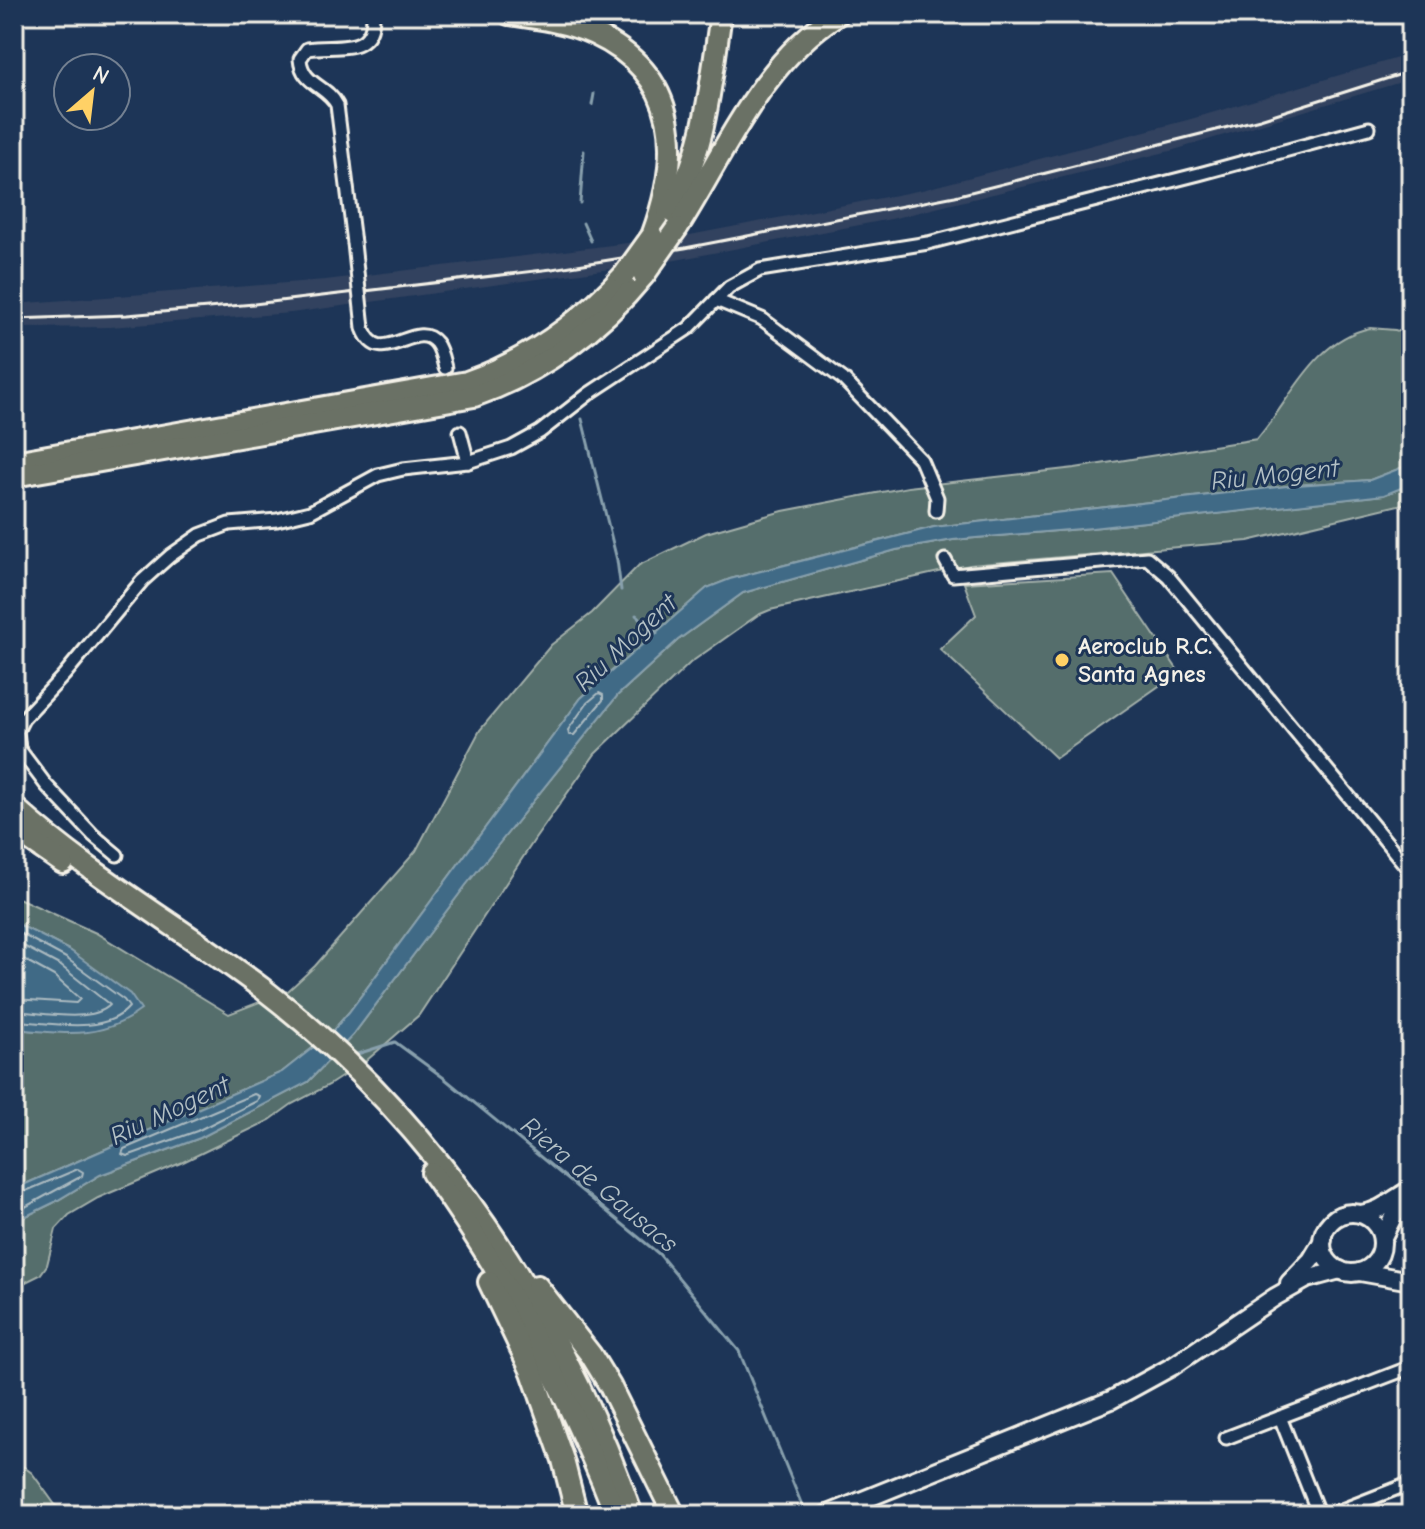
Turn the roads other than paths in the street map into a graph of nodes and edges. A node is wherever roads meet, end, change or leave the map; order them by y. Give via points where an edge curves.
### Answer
1 (509, 14) edge
2 (721, 14) edge
3 (734, 14) edge
4 (838, 14) edge
5 (374, 20) edge
6 (1369, 128) dead end
7 (677, 228) junction
8 (652, 236) junction
9 (634, 275) junction
10 (716, 300) junction
11 (445, 368) dead end
12 (460, 432) dead end
13 (468, 462) junction
14 (14, 463) edge
15 (88, 465) junction
16 (14, 476) edge
17 (14, 491) edge
18 (936, 511) dead end
19 (945, 560) dead end
20 (14, 793) edge
21 (14, 807) edge
22 (14, 820) edge
23 (14, 829) edge
24 (117, 855) dead end
25 (1411, 872) edge
26 (89, 873) junction
27 (1411, 1190) edge
28 (468, 1213) junction
29 (1361, 1214) junction
30 (1323, 1240) junction
31 (1382, 1245) junction
32 (1340, 1270) junction
33 (1360, 1272) junction
34 (1411, 1274) edge
35 (1411, 1281) edge
36 (1275, 1297) junction
37 (1411, 1367) edge
38 (1280, 1417) junction
39 (1226, 1438) dead end
40 (610, 1478) junction
41 (1411, 1483) edge
42 (577, 1515) edge
43 (616, 1515) edge
44 (632, 1515) edge
45 (674, 1515) edge
46 (826, 1515) edge
47 (1319, 1515) edge
48 (1329, 1515) edge

1 - 8 highway via 593,33 623,51 659,91 672,147 669,180
2 - 8 highway via 693,161
3 - 7 highway via 705,156
4 - 7 highway via 776,70
5 - 11 street, bridge via 370,35 358,44 307,49 300,59 307,79 337,105 363,328 369,340 381,346 427,336 438,344
6 - 10 street via 928,243 760,270
7 - 9 highway, bridge
8 - 9 highway, bridge
9 - 14 highway via 554,338 467,382
9 - 15 highway via 621,301 579,338 519,378 482,393
10 - 13 street via 689,328 540,432 501,453
10 - 18 street via 762,319 843,379 921,460 937,498
12 - 13 street
13 - 24 street via 378,475 310,512 220,526 180,548 142,581 17,731 19,749 46,785
15 - 16 highway
15 - 17 highway
19 - 25 street via 953,575 1147,558 1168,576
20 - 26 highway
21 - 26 highway
22 - 26 highway
23 - 26 highway
26 - 28 highway via 257,992 384,1105
27 - 29 main road
27 - 31 main road
28 - 40 highway
28 - 42 highway via 484,1271 532,1372
28 - 45 highway via 591,1355
29 - 30 main road via 1335,1218
29 - 31 main road via 1378,1228
30 - 32 main road via 1328,1261
30 - 36 main road via 1304,1269
31 - 33 main road via 1373,1264
31 - 34 main road via 1397,1268
32 - 33 main road
32 - 36 main road via 1314,1275
33 - 35 main road
36 - 46 main road via 1173,1366 1111,1400
37 - 38 street
38 - 39 street
38 - 47 street
40 - 43 highway
40 - 44 highway
41 - 48 street

